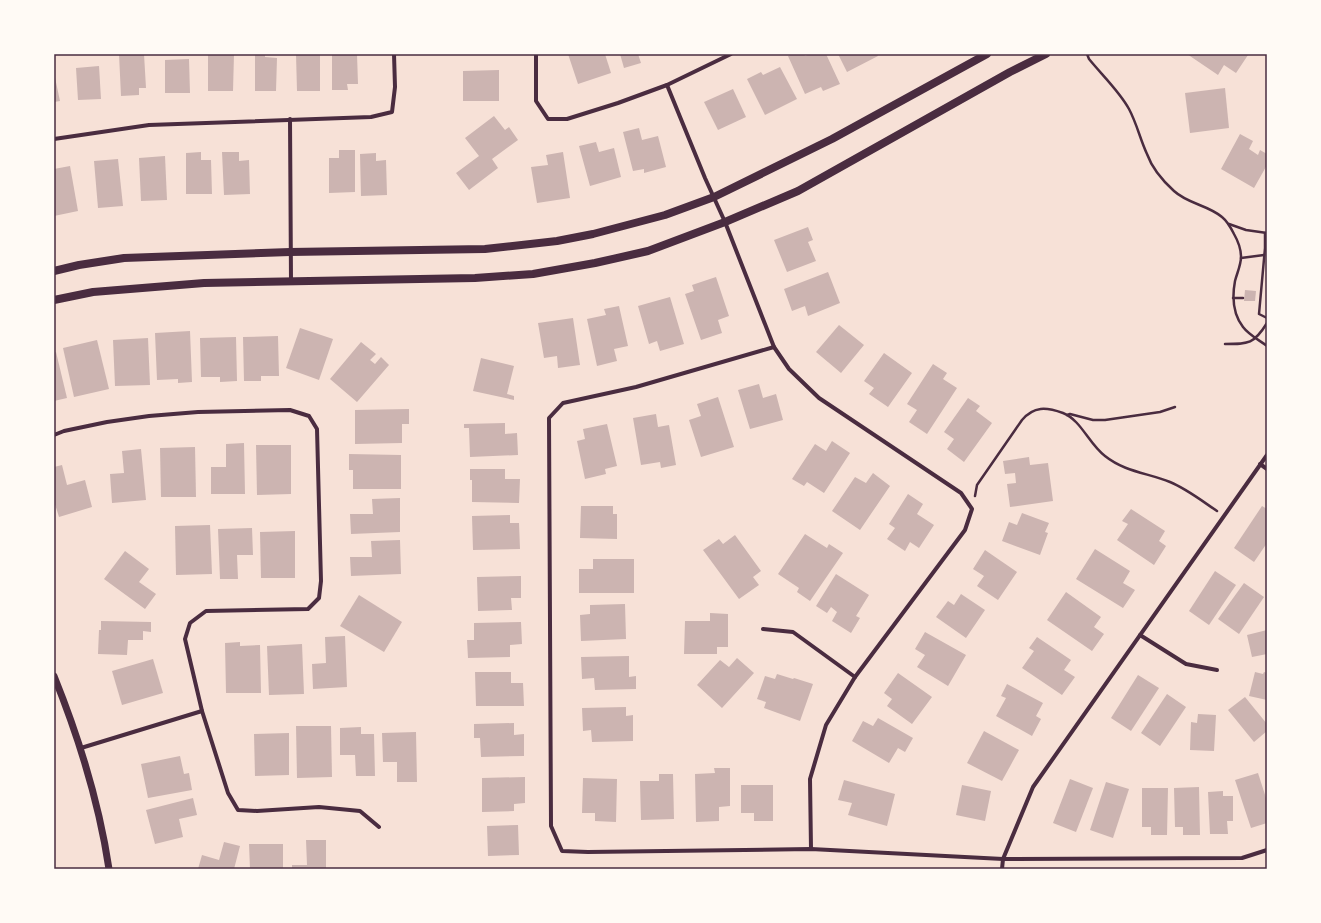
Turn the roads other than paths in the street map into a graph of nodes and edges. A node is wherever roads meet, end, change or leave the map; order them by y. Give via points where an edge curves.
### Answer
1 (394, 54) edge
2 (536, 54) edge
3 (731, 54) edge
4 (987, 54) edge
5 (1046, 54) edge
6 (667, 85) junction
7 (290, 119) junction
8 (54, 139) edge
9 (714, 197) junction
10 (725, 222) junction
11 (290, 252) junction
12 (54, 271) edge
13 (291, 282) junction
14 (54, 300) edge
15 (774, 347) junction
16 (54, 435) edge
17 (1267, 454) edge
18 (1260, 464) junction
19 (1267, 469) edge
20 (763, 629) dead end
21 (1140, 635) junction
22 (1217, 670) dead end
23 (54, 676) edge
24 (855, 677) junction
25 (202, 711) junction
26 (81, 748) junction
27 (379, 827) dead end
28 (811, 849) junction
29 (1267, 850) edge
30 (1002, 859) junction
31 (109, 869) edge
32 (1002, 869) edge

1 - 7 street via 395,87 392,112 371,117
2 - 6 street via 536,101 548,119 567,119
3 - 6 street
4 - 9 main road via 832,139
5 - 10 main road via 798,191
6 - 9 street
7 - 8 street via 149,125
7 - 11 street
9 - 10 street
9 - 11 main road via 629,226 557,241 485,249
10 - 13 main road via 648,251 533,274 476,278
10 - 15 street
11 - 12 main road via 124,258
11 - 13 street
13 - 14 main road via 204,283 93,292
15 - 24 street via 789,369 819,398 961,492 972,508 965,530
15 - 28 street via 636,387 563,403 549,418 551,826 562,851
16 - 25 street via 107,422 149,416 290,410 309,416 317,429 321,581 319,598 308,609 206,611 190,623 185,639
17 - 18 street
18 - 19 street
18 - 21 street
20 - 24 street via 793,632
21 - 22 street via 1186,664
21 - 30 street via 1033,787
23 - 26 street
24 - 28 street via 826,725 810,779
25 - 26 street
25 - 27 street via 228,793 238,810 319,807 360,811
26 - 31 street via 98,812
28 - 30 street
29 - 30 street via 1242,858
30 - 32 street

